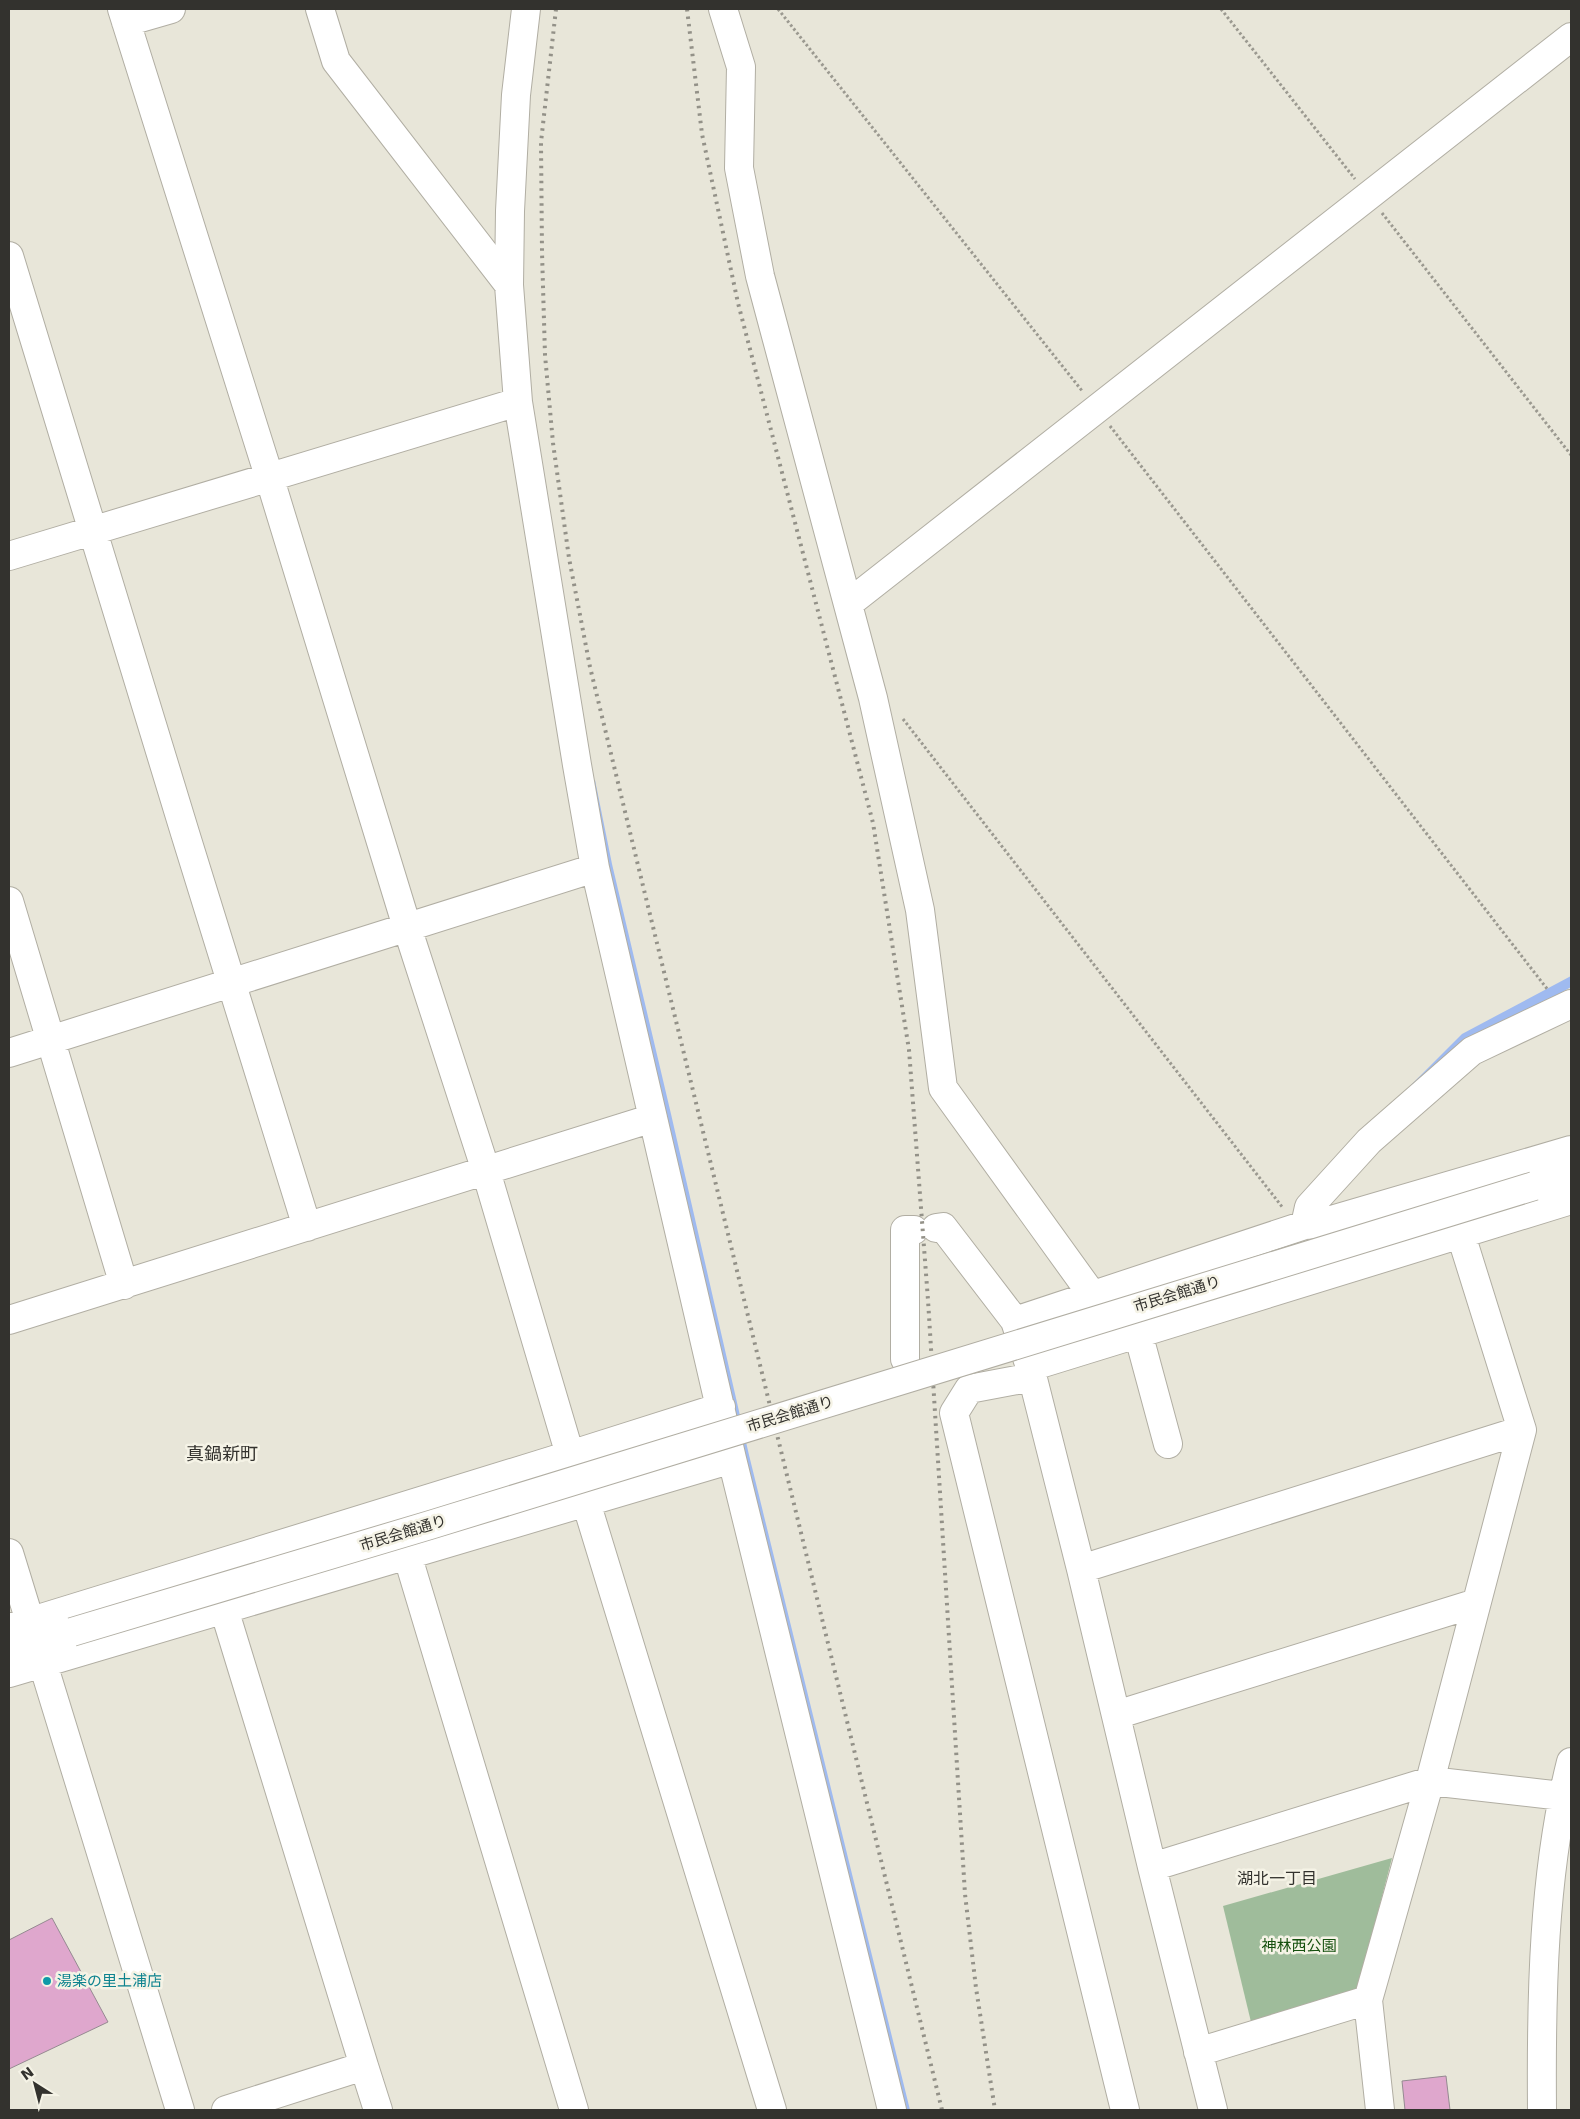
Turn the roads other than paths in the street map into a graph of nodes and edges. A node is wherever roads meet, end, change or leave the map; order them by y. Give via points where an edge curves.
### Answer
1 (171, 9) edge
2 (320, 9) edge
3 (526, 9) edge
4 (723, 9) edge
5 (124, 16) edge
6 (1571, 37) edge
7 (9, 256) edge
8 (509, 285) junction
9 (518, 402) junction
10 (269, 476) junction
11 (94, 530) junction
12 (9, 556) edge
13 (848, 604) junction
14 (595, 868) junction
15 (9, 901) edge
16 (407, 927) junction
17 (230, 983) junction
18 (1567, 1006) edge
19 (50, 1040) junction
20 (9, 1053) edge
21 (654, 1118) junction
22 (1571, 1150) edge
23 (486, 1171) junction
24 (1571, 1175) edge
25 (1571, 1200) edge
26 (1301, 1226) junction
27 (307, 1227) junction
28 (1461, 1235) junction
29 (124, 1284) junction
30 (1093, 1296) junction
31 (9, 1320) edge
32 (1015, 1321) junction
33 (1138, 1333) junction
34 (905, 1359) dead end
35 (1032, 1372) junction
36 (721, 1407) junction
37 (1522, 1430) junction
38 (1168, 1444) dead end
39 (570, 1455) junction
40 (732, 1459) junction
41 (586, 1502) junction
42 (9, 1553) edge
43 (407, 1554) junction
44 (1081, 1569) junction
45 (1476, 1604) junction
46 (224, 1608) junction
47 (30, 1639) edge
48 (9, 1652) edge
49 (9, 1673) edge
50 (1116, 1715) junction
51 (1571, 1762) edge
52 (1430, 1780) junction
53 (1567, 1796) edge
54 (1152, 1867) junction
55 (1368, 2000) junction
56 (1198, 2052) junction
57 (364, 2066) junction
58 (180, 2110) edge
59 (226, 2110) edge
60 (378, 2110) edge
61 (574, 2110) edge
62 (772, 2110) edge
63 (892, 2110) edge
64 (1125, 2110) edge
65 (1213, 2110) edge
66 (1380, 2110) edge
67 (1542, 2110) edge

1 - 5 street
2 - 8 street via 336,61
3 - 8 street via 516,95
4 - 13 street via 741,67 739,168 760,276
5 - 10 street
6 - 13 street
7 - 11 street
8 - 9 street
9 - 10 street
9 - 14 street
10 - 11 street
10 - 16 street
11 - 12 street
11 - 17 street
13 - 30 street via 873,698 920,910 943,1088
14 - 16 street
14 - 21 street
15 - 19 street
16 - 17 street
16 - 23 street
17 - 19 street
17 - 27 street
18 - 26 street via 1472,1051 1369,1141 1309,1207
19 - 20 street
19 - 29 street
21 - 23 street
21 - 36 street
22 - 26 street via 1318,1224
23 - 27 street
23 - 39 street
24 - 47 street, 市民会館通り, bridge via 440,1522 72,1632
25 - 28 street
26 - 30 street
27 - 29 street
28 - 33 street
28 - 37 street
29 - 31 street
30 - 32 street
32 - 34 street via 943,1227 905,1230
32 - 35 street
33 - 35 street
33 - 38 street
35 - 44 street
35 - 64 street via 969,1389 954,1413
36 - 39 street
36 - 40 street
37 - 44 street
37 - 45 street
39 - 47 street
40 - 41 street
40 - 63 street
41 - 43 street
41 - 62 street
42 - 47 street
43 - 46 street
43 - 61 street
44 - 50 street
45 - 50 street
45 - 52 street
46 - 47 street
46 - 57 street
47 - 48 street, 市民会館通り
47 - 49 street
47 - 58 street
50 - 54 street
51 - 53 street
52 - 53 street
52 - 54 street
52 - 55 street
53 - 67 street via 1551,1881 1544,1968
54 - 56 street
55 - 56 street
55 - 66 street
56 - 65 street
57 - 59 street
57 - 60 street

